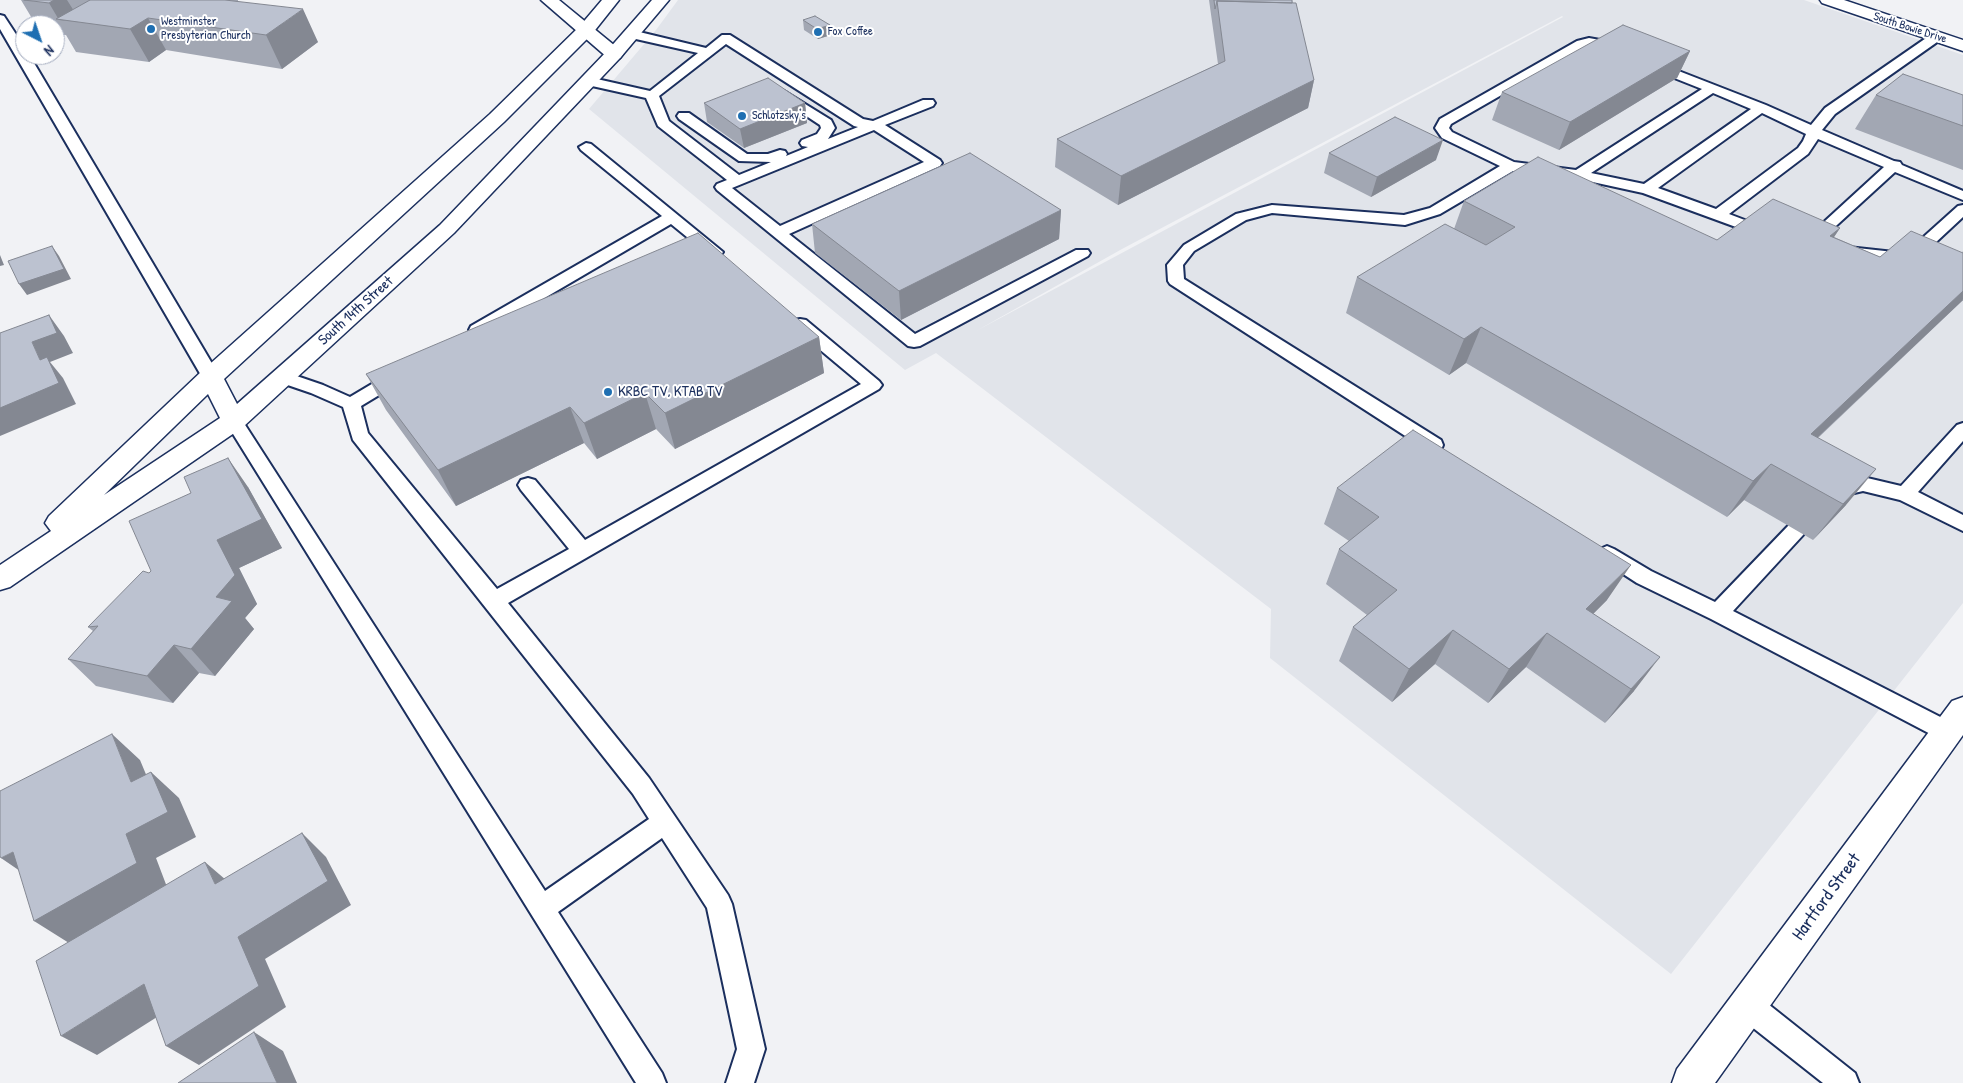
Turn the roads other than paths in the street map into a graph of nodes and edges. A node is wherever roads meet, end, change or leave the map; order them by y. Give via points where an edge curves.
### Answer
1 (549, 0) edge
2 (611, 0) edge
3 (661, 0) edge
4 (1828, 0) edge
5 (0, 18) edge
6 (586, 30) junction
7 (631, 34) junction
8 (1936, 37) junction
9 (1963, 46) edge
10 (708, 52) junction
11 (614, 54) junction
12 (1626, 54) edge
13 (1643, 61) edge
14 (588, 81) junction
15 (776, 81) junction
16 (1712, 88) junction
17 (652, 95) junction
18 (928, 104) dead end
19 (702, 108) dead end
20 (1761, 108) junction
21 (684, 116) junction
22 (663, 124) junction
23 (875, 125) junction
24 (1814, 132) junction
25 (586, 147) dead end
26 (1895, 165) junction
27 (1511, 166) junction
28 (1579, 176) junction
29 (738, 181) junction
30 (1647, 189) junction
31 (1963, 196) edge
32 (1963, 209) edge
33 (1719, 214) junction
34 (672, 217) junction
35 (778, 233) junction
36 (1778, 238) edge
37 (1082, 254) dead end
38 (730, 264) edge
39 (790, 315) edge
40 (461, 340) edge
41 (410, 369) edge
42 (211, 377) junction
43 (282, 378) junction
44 (351, 404) junction
45 (234, 421) junction
46 (1963, 429) edge
47 (1452, 456) edge
48 (528, 484) dead end
49 (1905, 494) junction
50 (1830, 496) edge
51 (1963, 524) edge
52 (1796, 530) dead end
53 (1594, 546) edge
54 (582, 550) junction
55 (4, 576) edge
56 (494, 601) junction
57 (1718, 613) junction
58 (1958, 728) edge
59 (665, 822) junction
60 (542, 908) junction
61 (1748, 1006) junction
62 (652, 1083) edge
63 (740, 1083) edge
64 (1691, 1083) edge
65 (1845, 1083) edge

1 - 6 main road
2 - 6 main road, South 14th Street
3 - 7 main road, South 14th Street
4 - 8 main road, South Bowie Drive
5 - 42 lane
6 - 11 main road
6 - 42 main road, South 14th Street via 497,118
7 - 10 lane
7 - 11 main road, South 14th Street
8 - 9 main road, South Bowie Drive
8 - 24 lane via 1830,111
10 - 15 lane via 726,38
10 - 17 lane
11 - 14 main road, South 14th Street
12 - 27 lane via 1600,44 1581,44 1445,122 1442,128 1448,135
13 - 16 lane
14 - 17 lane
14 - 43 main road, South 14th Street via 447,229
15 - 21 lane via 826,123 827,132 822,137 770,158 744,158
15 - 23 lane via 859,123
16 - 20 lane
16 - 28 lane
17 - 22 lane
18 - 23 lane
19 - 21 lane
20 - 24 lane
20 - 30 lane
21 - 22 lane
22 - 29 lane
23 - 29 lane
23 - 35 lane via 935,163
24 - 26 lane
24 - 33 lane via 1803,151
25 - 34 lane
26 - 31 lane
26 - 32 lane via 1800,246 1894,257 1914,254
27 - 28 lane
27 - 47 lane via 1435,211 1405,220 1272,209 1241,217 1189,248 1175,265 1176,281
28 - 30 lane
29 - 35 lane via 722,187
30 - 33 lane
33 - 36 lane
34 - 38 lane
34 - 40 lane
35 - 37 lane via 914,342
39 - 54 lane via 873,385
41 - 44 lane
42 - 45 main road
42 - 55 main road, South 14th Street
43 - 44 lane
43 - 45 main road, South 14th Street
44 - 56 lane via 359,435
45 - 55 main road, South 14th Street
45 - 60 lane
46 - 49 lane
48 - 54 lane
49 - 50 lane via 1863,484 1838,488
49 - 51 lane
52 - 57 lane
53 - 57 lane via 1644,578
54 - 56 lane
56 - 59 lane via 641,786
57 - 58 lane
58 - 61 main road, Hartford Street
59 - 60 lane
59 - 63 lane via 719,904 751,1049
60 - 62 lane
61 - 64 main road, Hartford Street
61 - 65 lane

